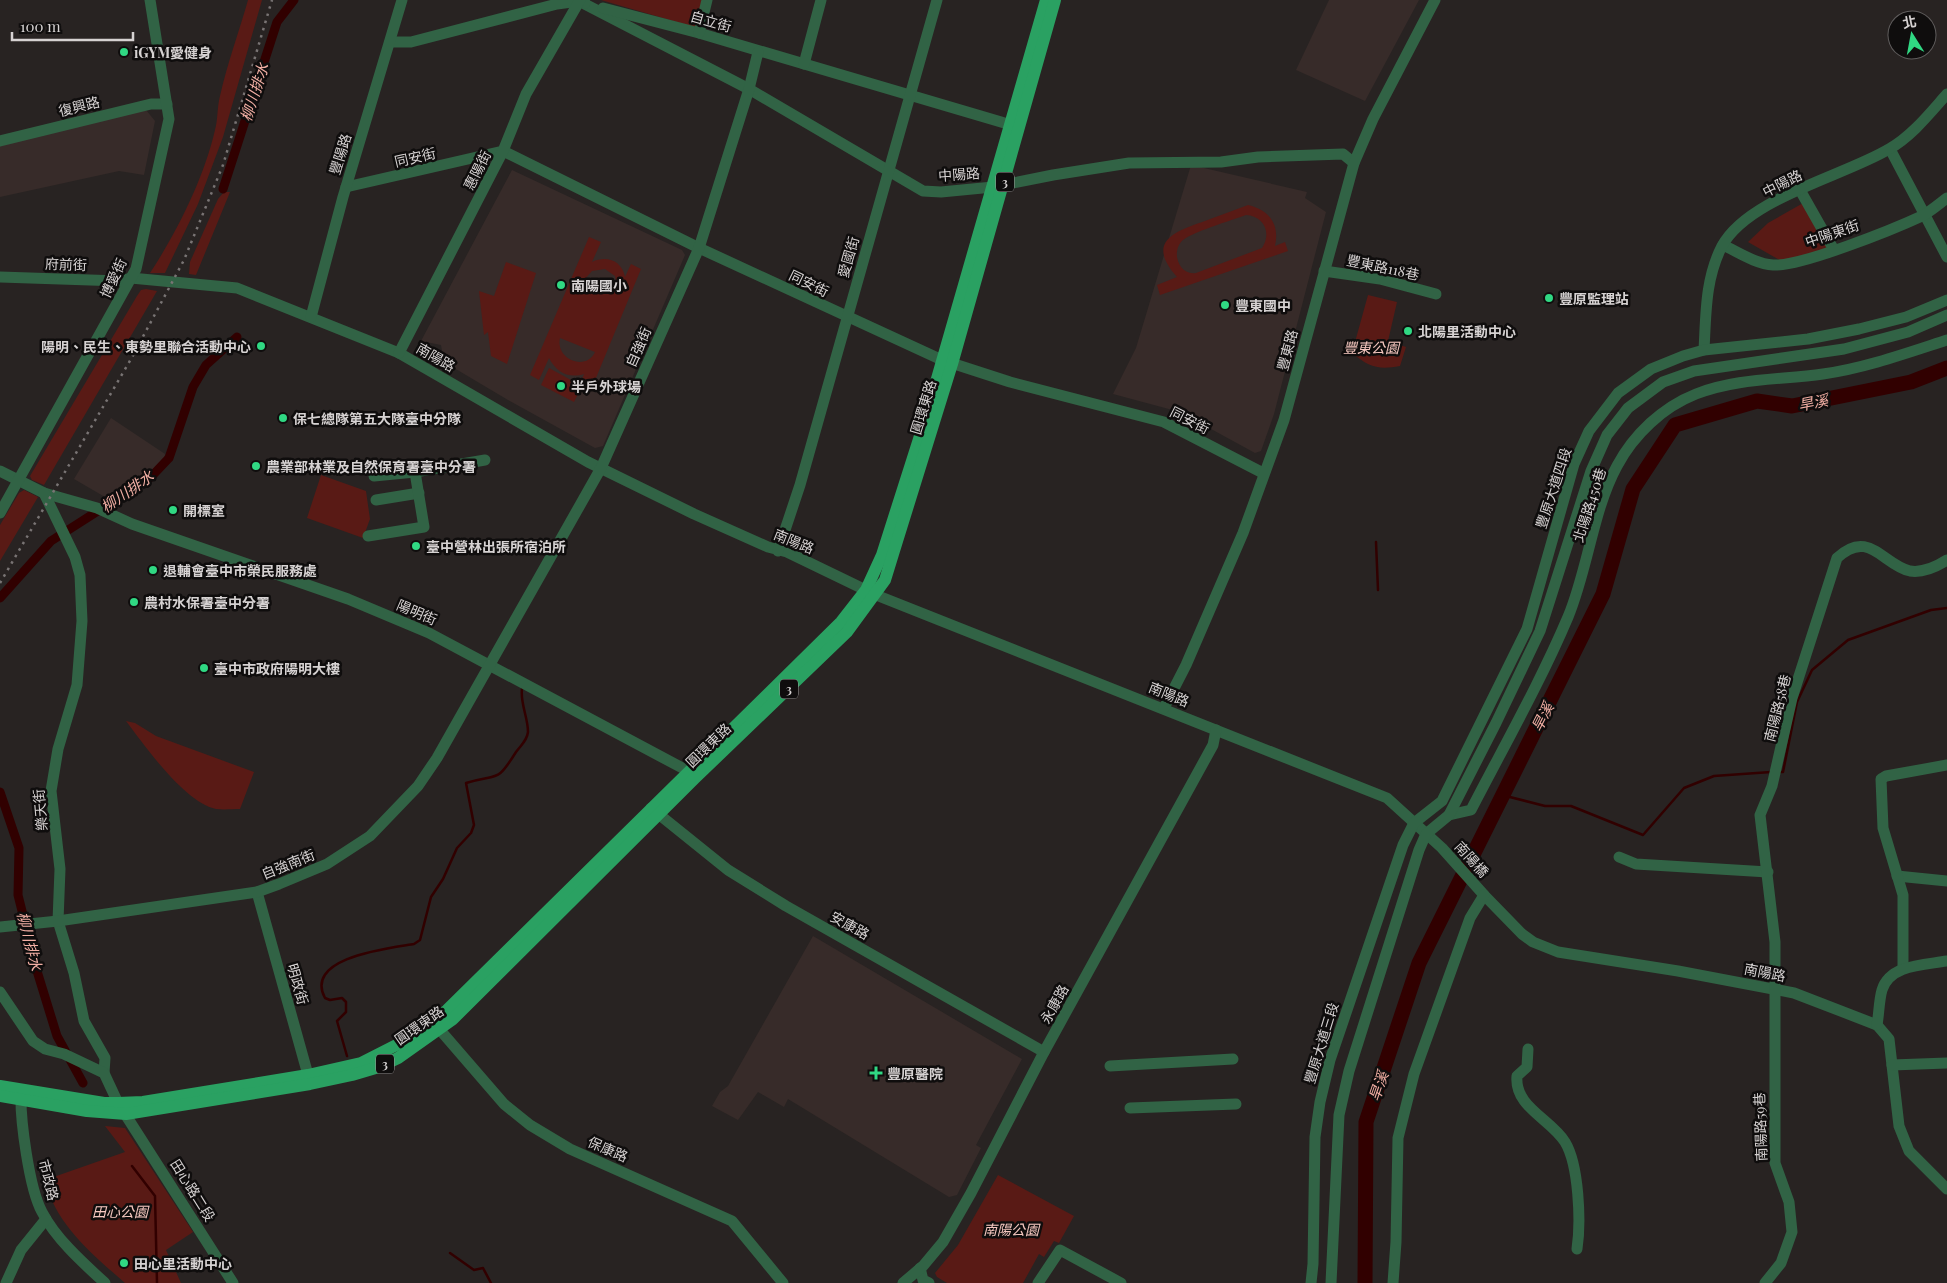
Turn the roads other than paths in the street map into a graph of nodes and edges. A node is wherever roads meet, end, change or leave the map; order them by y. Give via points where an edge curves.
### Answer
1 (150, 0) edge
2 (402, 0) edge
3 (579, 0) edge
4 (707, 0) edge
5 (821, 0) edge
6 (937, 0) edge
7 (1046, 0) edge
8 (1055, 0) edge
9 (1435, 0) edge
10 (699, 32) junction
11 (390, 42) junction
12 (758, 52) junction
13 (804, 64) junction
14 (749, 89) junction
15 (1947, 94) edge
16 (910, 95) junction
17 (167, 104) junction
18 (1015, 126) junction
19 (0, 141) edge
20 (1890, 149) junction
21 (503, 151) junction
22 (1354, 163) junction
23 (889, 170) junction
24 (999, 186) junction
25 (346, 188) junction
26 (1800, 190) junction
27 (1947, 198) edge
28 (1923, 215) junction
29 (1723, 245) junction
30 (699, 248) junction
31 (1834, 250) junction
32 (1947, 257) edge
33 (1324, 271) junction
34 (0, 277) edge
35 (131, 278) junction
36 (1436, 294) dead end
37 (1947, 300) edge
38 (1947, 315) edge
39 (311, 318) junction
40 (847, 318) junction
41 (1947, 340) edge
42 (1704, 350) junction
43 (399, 353) junction
44 (947, 362) junction
45 (485, 460) dead end
46 (601, 468) junction
47 (0, 471) edge
48 (415, 472) junction
49 (1263, 473) junction
50 (374, 476) dead end
51 (20, 481) junction
52 (44, 493) junction
53 (419, 493) junction
54 (376, 500) dead end
55 (0, 513) edge
56 (368, 536) dead end
57 (778, 551) junction
58 (1947, 560) edge
59 (871, 593) junction
60 (490, 664) junction
61 (1164, 708) junction
62 (1216, 730) junction
63 (1947, 765) edge
64 (692, 775) junction
65 (655, 811) junction
66 (1449, 815) junction
67 (1414, 823) junction
68 (1426, 834) junction
69 (1442, 848) joint
70 (1620, 857) dead end
71 (1768, 872) junction
72 (1897, 876) junction
73 (1947, 881) edge
74 (256, 892) junction
75 (1482, 893) junction
76 (52, 922) junction
77 (0, 926) edge
78 (1947, 961) edge
79 (1903, 968) junction
80 (1776, 989) junction
81 (0, 992) edge
82 (1877, 1025) junction
83 (437, 1026) junction
84 (1528, 1049) dead end
85 (1044, 1052) junction
86 (1233, 1060) dead end
87 (1947, 1063) edge
88 (1892, 1065) junction
89 (1110, 1066) dead end
90 (104, 1073) junction
91 (309, 1079) junction
92 (0, 1086) edge
93 (21, 1095) junction
94 (0, 1096) edge
95 (118, 1103) junction
96 (1236, 1104) dead end
97 (1130, 1108) dead end
98 (126, 1114) junction
99 (1947, 1189) edge
100 (46, 1219) junction
101 (1577, 1249) dead end
102 (920, 1268) junction
103 (6, 1283) edge
104 (105, 1283) edge
105 (233, 1283) edge
106 (783, 1283) edge
107 (903, 1283) edge
108 (929, 1283) edge
109 (1038, 1283) edge
110 (1121, 1283) edge
111 (1311, 1283) edge
112 (1331, 1283) edge
113 (1393, 1283) edge
114 (1766, 1283) edge

1 - 17 street, 博愛街
2 - 11 street, 豐陽路
3 - 10 street, 自立街
3 - 11 street, 自立街 via 411,42
3 - 14 street, 中陽路
3 - 21 street, 惠陽街 via 526,94
4 - 10 street
5 - 13 street
6 - 16 street, 愛國街
7 - 18 main road, 圓環東路 / 3
8 - 18 main road, 圓環東路 / 3
9 - 22 street, 豐東路 via 1373,119
10 - 12 street, 自立街
11 - 25 street, 豐陽路
12 - 13 street, 自立街
12 - 14 street, 自強街
13 - 16 street, 自立街
14 - 23 street, 中陽路
14 - 30 street, 自強街
15 - 20 street, 中陽路
16 - 18 street, 自立街
16 - 23 street, 愛國街
17 - 19 street, 復興路 via 151,104
17 - 35 street, 博愛街 via 169,119 136,269
18 - 24 main road, 圓環東路 / 3
20 - 26 street, 中陽路
20 - 28 street
21 - 25 street, 同安街
21 - 30 street, 同安街
21 - 43 street, 惠陽街
22 - 24 street, 中陽路 via 1343,154 1214,162 1129,163
22 - 33 street, 豐東路
23 - 24 street, 中陽路 via 923,191
23 - 40 street, 愛國街
24 - 44 main road, 圓環東路 / 3
25 - 39 street, 豐陽路
26 - 29 street, 中陽路 via 1755,214 1739,226
26 - 31 street
27 - 28 street, 中陽東街
28 - 31 street, 中陽東街
28 - 32 street
29 - 31 street, 中陽東街 via 1772,265
29 - 42 street, 中陽路 via 1707,292
30 - 40 street, 同安街
30 - 46 street, 自強街
33 - 36 street, 豐東路118巷 via 1380,279
33 - 49 street, 豐東路 via 1284,420
34 - 35 street, 府前街 via 120,281
35 - 39 street, 南陽路 via 237,288
35 - 51 street, 博愛街
37 - 42 street, 豐原大道四段 via 1906,317 1859,329 1808,339
38 - 66 street via 1908,332 1844,350 1694,371 1663,382 1628,408 1607,435 1591,471 1540,630
39 - 43 street, 南陽路
40 - 44 street, 同安街
40 - 57 street, 愛國街
41 - 66 street, 北陽路450巷 via 1825,374 1728,384 1688,398 1648,424 1616,467 1568,617 1471,810
42 - 67 street, 豐原大道四段 via 1651,369 1632,382 1618,393 1590,431 1574,464 1527,629 1442,801
43 - 46 street, 南陽路
44 - 49 street, 同安街 via 1164,422
44 - 59 main road, 圓環東路 / 3
45 - 48 street
46 - 57 street, 南陽路
46 - 60 street, 自強街
47 - 51 street
48 - 50 street
48 - 53 street
49 - 61 street, 豐東路 via 1244,533
51 - 52 street
51 - 55 street, 博愛街
52 - 60 street, 陽明街 via 97,508 348,599 429,633
52 - 76 street, 樂天街 via 68,540 80,575 82,621 77,685 58,749 51,791 60,868
53 - 54 street
53 - 56 street via 424,528
57 - 59 street, 南陽路
58 - 71 street, 南陽路58巷 via 1935,568 1909,571 1879,552 1860,546 1846,549 1837,558 1792,698 1772,786 1760,815
59 - 61 street, 南陽路
59 - 64 main road, 圓環東路 / 3 via 847,632
60 - 64 street, 陽明街
60 - 74 street, 自強南街 via 418,786 377,830 327,864
61 - 62 street, 南陽路
62 - 67 street, 南陽路 via 1387,798
62 - 85 street, 永康路 via 1204,762
63 - 72 street via 1881,779 1884,828
64 - 65 main road, 圓環東路 / 3
65 - 83 main road, 圓環東路 / 3 via 454,1020
65 - 85 street, 安康路 via 728,870 786,906
66 - 68 street
67 - 68 street, 南陽路
67 - 111 street, 豐原大道三段 via 1403,845 1358,976 1330,1060 1320,1102 1315,1137
68 - 69 street, 南陽路
68 - 112 street via 1349,1071 1339,1115
69 - 75 street, 南陽橋
70 - 71 street via 1636,864
71 - 80 street, 南陽路58巷
72 - 73 street
72 - 79 street via 1903,895
74 - 76 street, 自強南街
74 - 91 street, 明政街
75 - 80 street, 南陽路 via 1522,934 1558,952
75 - 113 street via 1414,1074 1398,1138
76 - 77 street, 自強南街
76 - 90 street, 樂天街 via 74,973 84,1021 105,1058
78 - 79 street
79 - 82 street via 1889,977 1882,989
80 - 82 street, 南陽路 via 1816,1000
80 - 114 street, 南陽路59巷 via 1775,1163 1789,1202 1792,1232 1781,1263
81 - 90 street via 33,1041
82 - 88 street via 1889,1039
83 - 91 main road, 圓環東路 / 3 via 379,1067
83 - 106 street, 保康路 via 504,1104 530,1125 570,1149 732,1221
84 - 101 street via 1527,1067 1517,1076 1516,1084 1520,1097 1566,1143 1580,1203
85 - 102 street, 永康路 via 971,1194 943,1242
86 - 89 street
87 - 88 street
88 - 99 street via 1899,1126 1909,1151
90 - 95 street, 樂天街
91 - 95 main road, 圓環東路 / 3
91 - 98 main road, 圓環東路 / 3
92 - 93 main road, 圓環東路 / 3
93 - 94 main road, 圓環東路 / 3
93 - 95 main road, 圓環東路 / 3
93 - 98 main road, 圓環東路 / 3 via 87,1111
93 - 100 street, 市政路 via 29,1166 38,1203
95 - 98 street, 田心路二段
96 - 97 street
98 - 105 street, 田心路二段
100 - 103 street via 21,1250
100 - 104 street, 市政路
102 - 107 street, 永康路
102 - 108 street via 923,1280
109 - 110 street via 1060,1250

